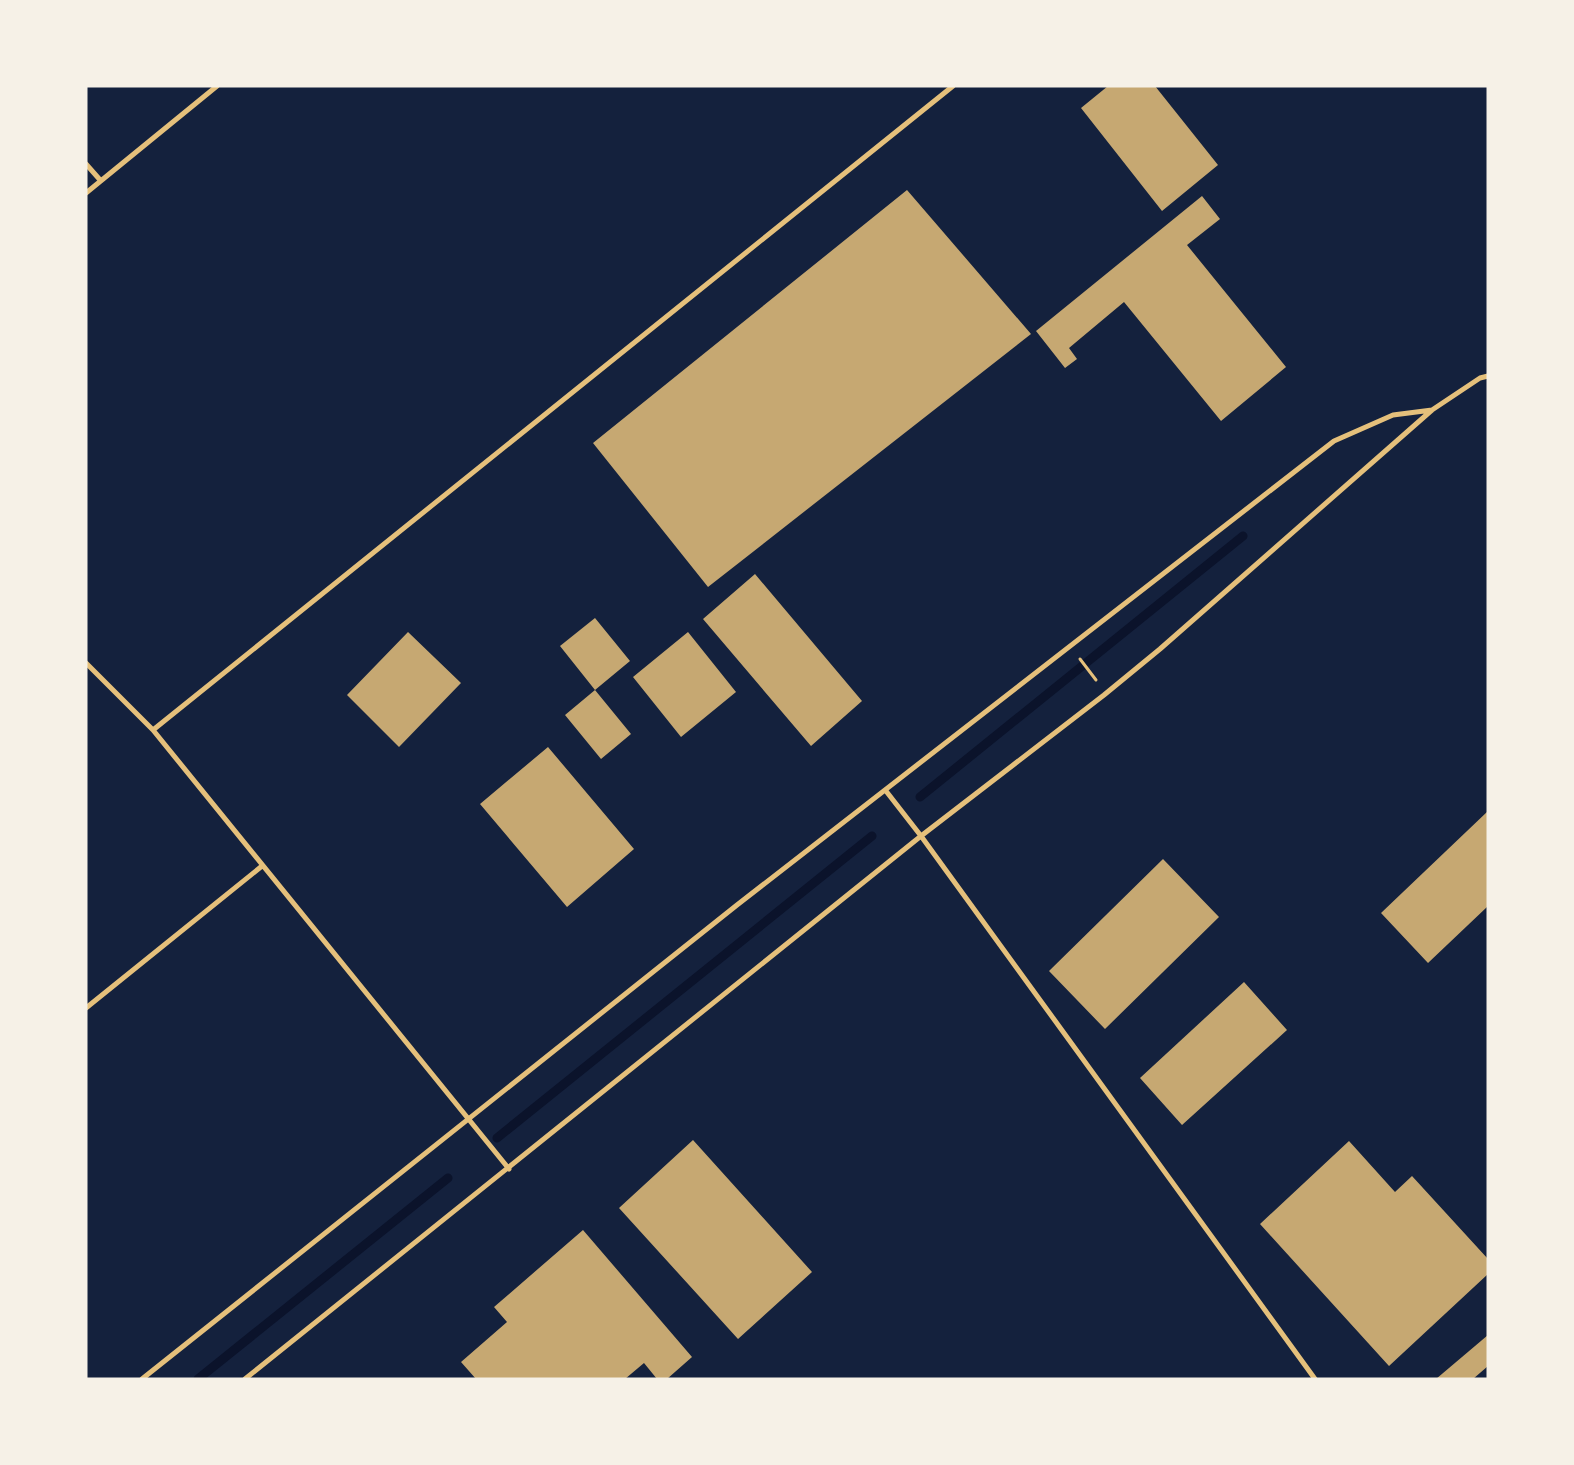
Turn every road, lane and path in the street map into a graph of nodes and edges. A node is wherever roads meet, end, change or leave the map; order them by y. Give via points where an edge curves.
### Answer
1 (217, 86) edge
2 (953, 86) edge
3 (86, 164) edge
4 (101, 181) junction
5 (86, 193) edge
6 (1488, 376) edge
7 (1432, 410) junction
8 (1078, 657) dead end
9 (86, 664) edge
10 (1090, 670) dead end
11 (153, 730) junction
12 (886, 791) junction
13 (921, 836) junction
14 (262, 866) junction
15 (86, 1008) edge
16 (467, 1118) junction
17 (509, 1169) junction
18 (142, 1379) edge
19 (245, 1379) edge
20 (1315, 1379) edge

1 - 4 street
2 - 11 street
3 - 4 street
4 - 5 street
6 - 7 street
7 - 12 street via 1393,415 1334,441
7 - 13 street via 1160,649
8 - 10 path
9 - 11 street
11 - 14 street
12 - 13 street
12 - 16 street
13 - 17 street
13 - 20 street
14 - 15 street
14 - 16 street
16 - 17 street
16 - 18 street
17 - 19 street

